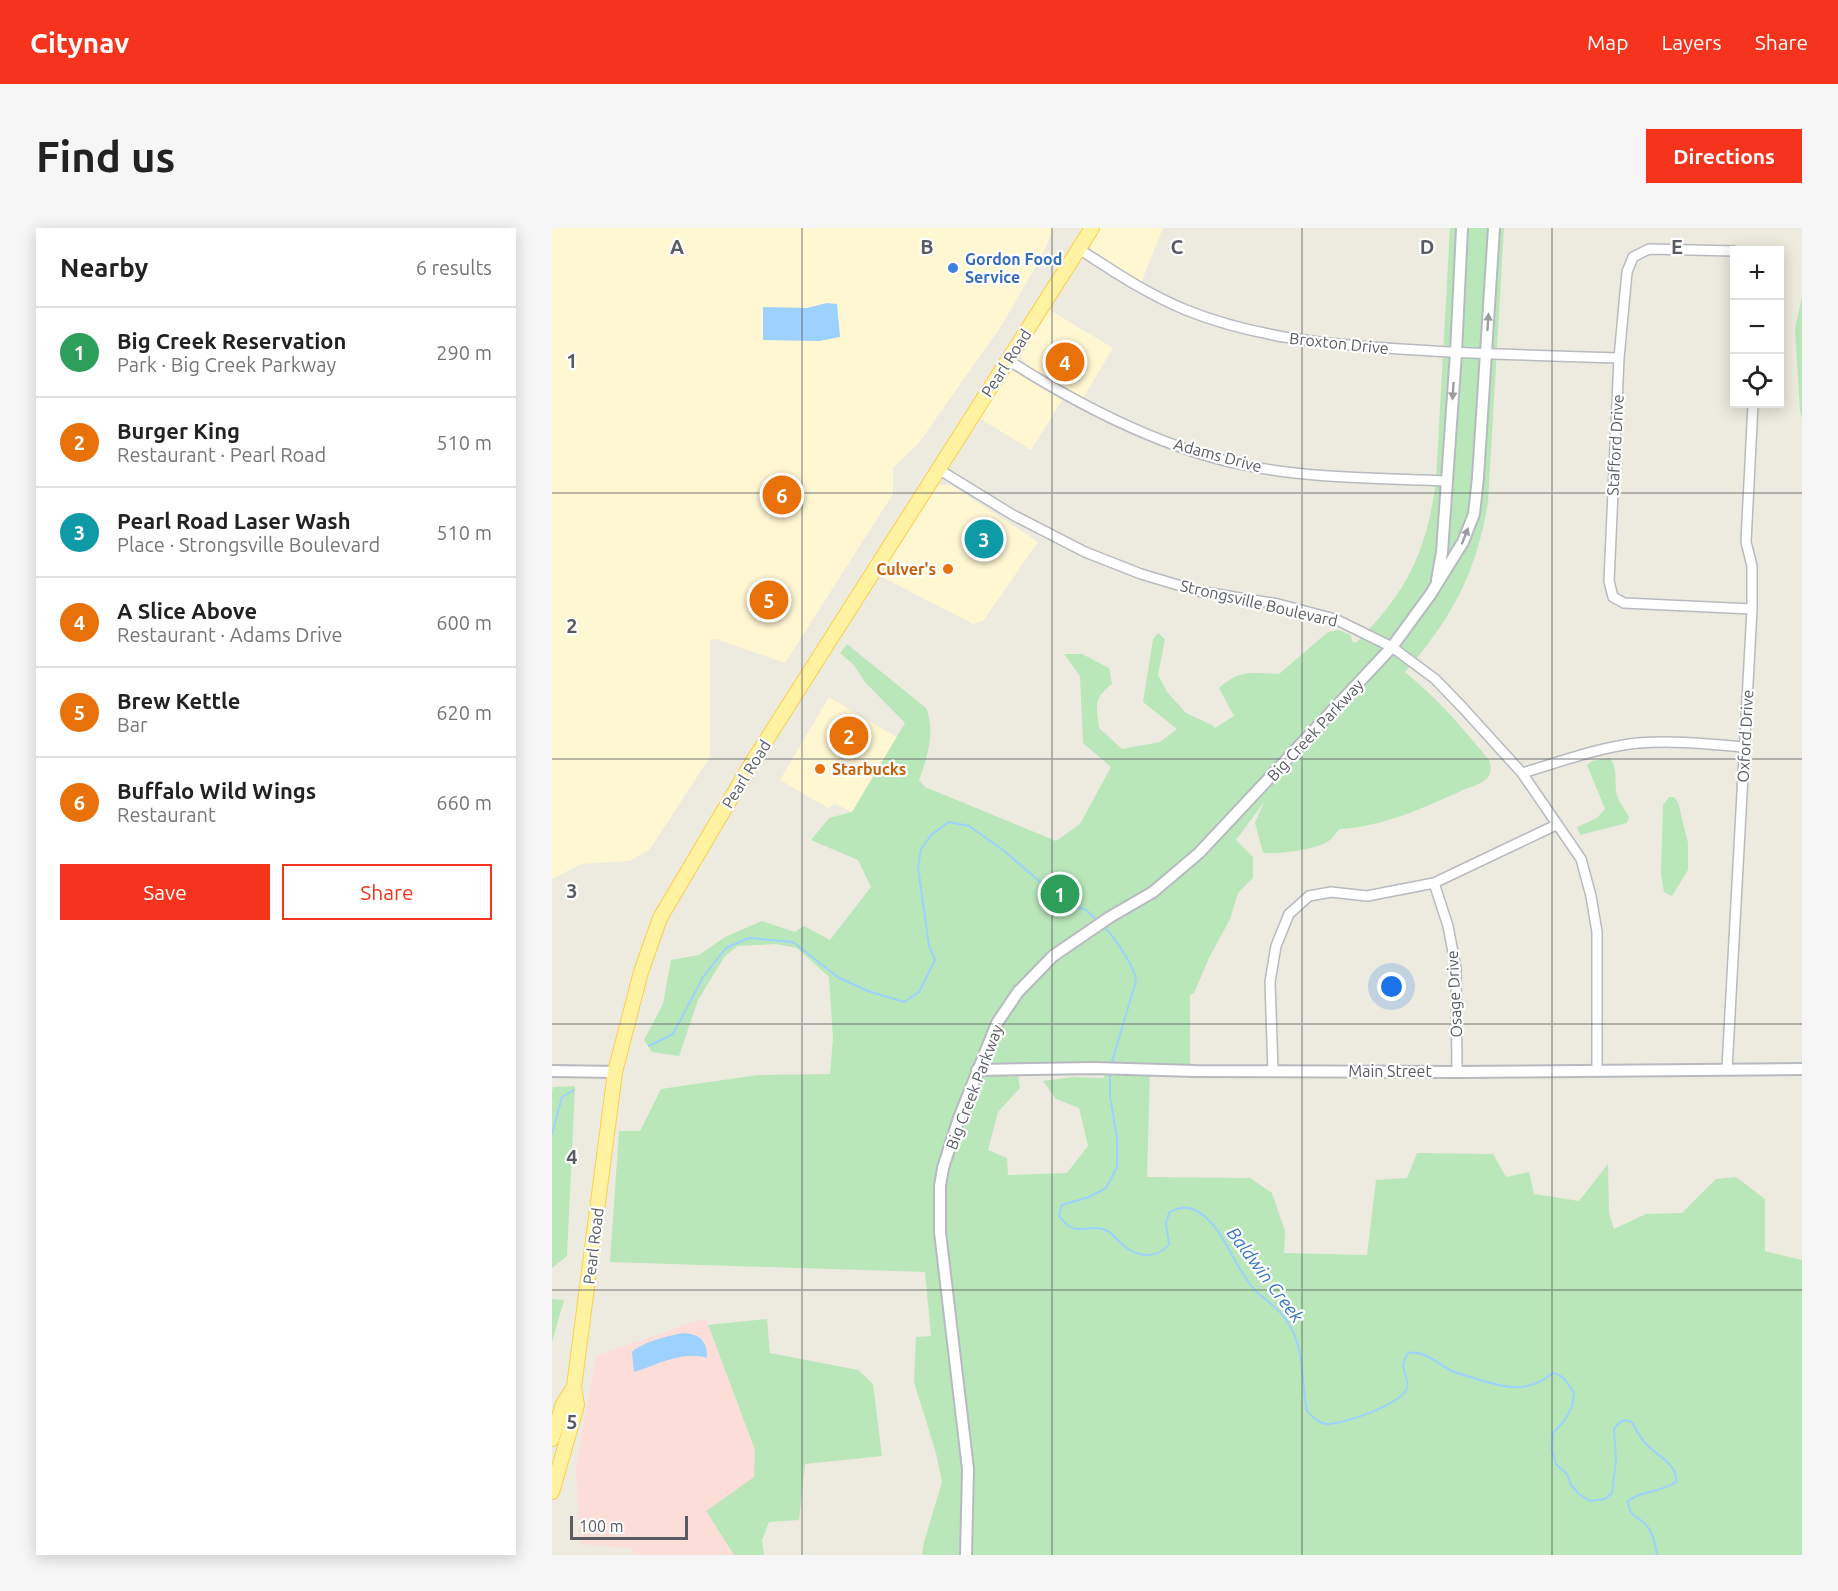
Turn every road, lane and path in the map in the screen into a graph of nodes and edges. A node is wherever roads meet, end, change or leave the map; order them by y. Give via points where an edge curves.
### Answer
1 (1092, 228) edge
2 (1462, 228) edge
3 (1494, 228) edge
4 (1079, 249) junction
5 (1730, 251) edge
6 (1456, 353) junction
7 (1486, 354) junction
8 (1619, 358) junction
9 (1008, 360) junction
10 (1753, 408) edge
11 (938, 469) junction
12 (1447, 481) junction
13 (1436, 586) junction
14 (1752, 609) junction
15 (1392, 647) junction
16 (1744, 747) junction
17 (1522, 773) junction
18 (1556, 825) junction
19 (1434, 884) junction
20 (1727, 1069) junction
21 (977, 1070) junction
22 (1597, 1070) junction
23 (1802, 1070) edge
24 (552, 1071) edge
25 (1274, 1071) junction
26 (615, 1072) junction
27 (1456, 1072) junction
28 (574, 1387) junction
29 (552, 1439) edge
30 (552, 1492) edge
31 (966, 1555) edge

1 - 4 main road, Pearl Road
2 - 6 street, Big Creek Parkway
7 -> 3 street, Big Creek Parkway
4 - 6 street, Broxton Drive via 1137,288 1238,328 1293,340
4 - 9 main road, Pearl Road
5 - 8 street, Stafford Drive via 1649,249 1633,257 1627,272
6 - 7 street, Broxton Drive
6 -> 12 street, Big Creek Parkway
7 - 8 street, Broxton Drive
13 -> 7 street, Big Creek Parkway via 1463,542 1474,514
8 - 14 street, Stafford Drive via 1609,581 1613,597 1624,603
9 - 11 main road, Pearl Road
9 - 12 street, Adams Drive via 1055,390 1137,430 1238,464 1331,476
10 - 14 street, Oxford Drive via 1746,542 1752,566
11 - 15 street, Strongsville Boulevard via 1013,515 1085,552 1198,591 1278,604 1335,619
11 - 26 main road, Pearl Road via 753,761 660,918 641,972
12 - 13 street, Big Creek Parkway
13 - 15 street, Big Creek Parkway
14 - 16 street, Oxford Drive
15 - 17 street, Strongsville Boulevard via 1435,679
15 - 21 street, Big Creek Parkway via 1199,853 1153,892 1053,956 1018,992 997,1023
16 - 17 street via 1637,743
16 - 20 street, Oxford Drive
17 - 18 street, Strongsville Boulevard
18 - 19 street
18 - 22 street, Strongsville Boulevard via 1581,859 1591,896 1597,932
19 - 25 street via 1367,896 1331,892 1309,896 1289,914 1276,946 1270,982
19 - 27 street, Osage Drive via 1456,968
20 - 22 street, Main Street
20 - 23 street, Main Street
21 - 25 street, Main Street
21 - 31 street, Big Creek Parkway via 943,1168 939,1203 968,1469
22 - 27 street, Main Street
24 - 26 street
25 - 27 street, Main Street
26 - 28 main road, Pearl Road
28 - 29 main road, Pearl Road via 562,1404
28 - 30 main road, Pearl Road via 577,1405

